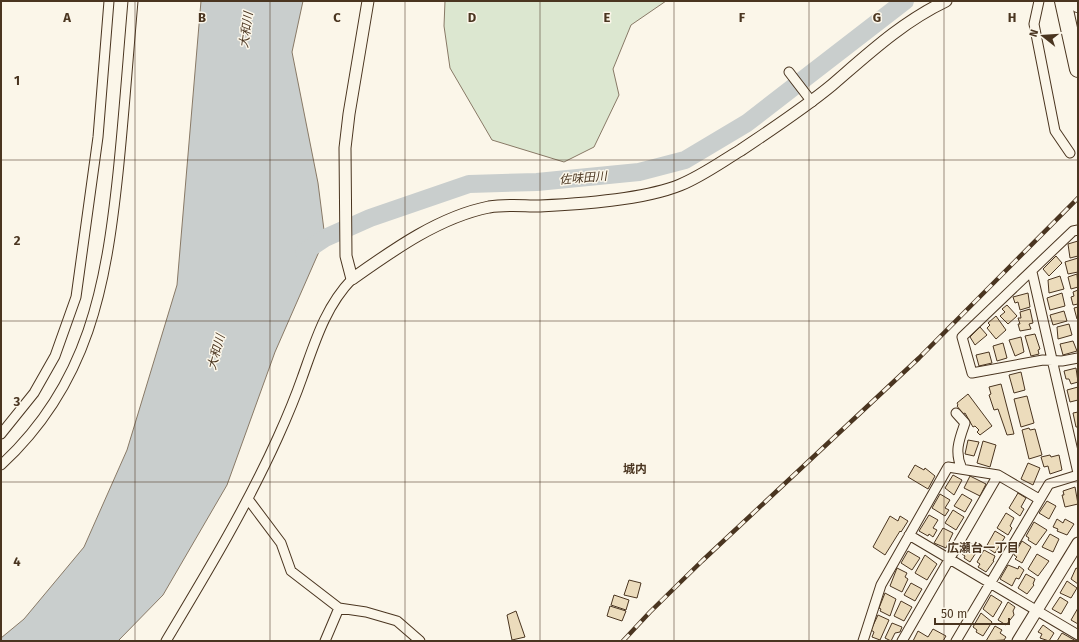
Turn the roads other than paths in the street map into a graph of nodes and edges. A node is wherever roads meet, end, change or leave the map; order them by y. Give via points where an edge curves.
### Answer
1 (109, 1) edge
2 (132, 1) edge
3 (368, 1) edge
4 (946, 1) edge
5 (1039, 1) edge
6 (1064, 1) edge
7 (1078, 69) edge
8 (789, 72) dead end
9 (810, 99) junction
10 (1070, 153) dead end
11 (1078, 230) edge
12 (1032, 272) junction
13 (352, 279) junction
14 (1078, 358) edge
15 (1052, 361) junction
16 (956, 413) dead end
17 (1, 434) edge
18 (1, 465) edge
19 (962, 469) junction
20 (1078, 474) edge
21 (998, 475) junction
22 (248, 499) junction
23 (1039, 499) junction
24 (909, 535) junction
25 (1078, 543) edge
26 (950, 559) junction
27 (990, 583) junction
28 (339, 608) junction
29 (1036, 609) junction
30 (1078, 635) edge
31 (166, 641) edge
32 (325, 641) edge
33 (420, 641) edge
34 (863, 641) edge
35 (902, 641) edge
36 (956, 641) edge
37 (1018, 641) edge

1 - 17 street via 98,137 76,297 55,356 34,393
2 - 18 street via 115,204 102,285 94,315 80,354 58,396 34,431
3 - 13 street via 346,131 346,256
4 - 9 street via 895,31
5 - 10 street via 1034,24 1055,131
6 - 7 highway
8 - 9 street
9 - 13 street via 709,170 678,186 597,201 477,210 434,227
11 - 12 street via 1073,231
12 - 15 street
12 - 15 street via 962,337 972,373 1043,360
13 - 22 street via 333,300 324,316 290,408
14 - 15 street
15 - 20 street
16 - 19 street via 965,423 957,458
19 - 21 street
19 - 24 street via 948,467
20 - 23 street via 1049,484
21 - 23 street
21 - 26 street
22 - 28 street via 281,543 291,571
22 - 31 street
23 - 27 street
24 - 26 street
24 - 34 street via 880,585
25 - 29 street
26 - 27 street
26 - 35 street
27 - 29 street
27 - 36 street
28 - 32 street
28 - 33 street via 366,612 397,621
29 - 30 street
29 - 37 street

